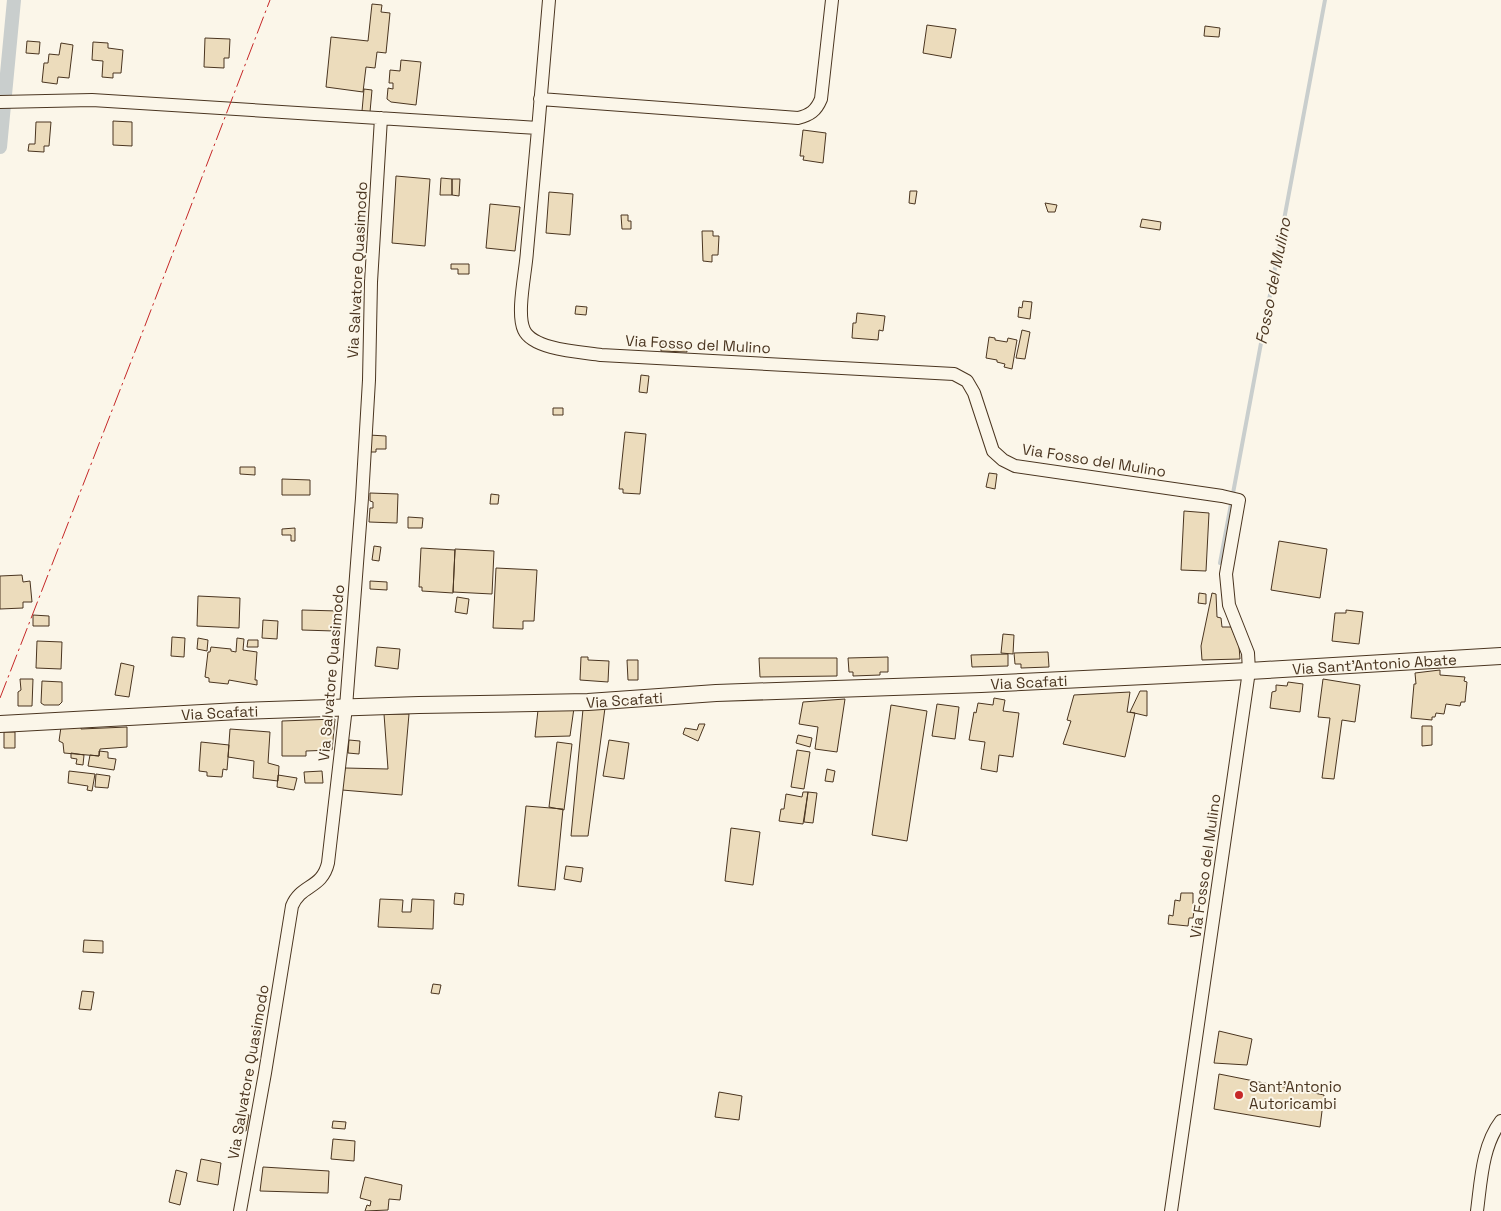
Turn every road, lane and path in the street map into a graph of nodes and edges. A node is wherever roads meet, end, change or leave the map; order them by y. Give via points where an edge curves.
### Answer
1 (549, 0) edge
2 (832, 0) edge
3 (540, 99) junction
4 (0, 102) edge
5 (381, 118) junction
6 (538, 128) junction
7 (1501, 656) edge
8 (1249, 671) junction
9 (346, 707) junction
10 (0, 724) edge
11 (1501, 1121) edge
12 (240, 1211) edge
13 (1171, 1211) edge
14 (1477, 1211) edge

1 - 3 street, Via Fosso del Mulino
2 - 3 street via 821,99 818,107 806,116 798,118
3 - 6 street, Via Fosso del Mulino
4 - 5 street via 92,100
5 - 6 street
5 - 9 street, Via Salvatore Quasimodo via 362,498
6 - 8 street, Via Fosso del Mulino via 520,313 524,330 531,338 549,347 601,355 954,374 967,381 974,393 993,451 1015,466 1239,500 1226,574 1229,605 1248,652
7 - 8 street, Via Sant'Antonio Abate
8 - 9 street, Via Scafati via 588,702
8 - 13 street, Via Fosso del Mulino
9 - 10 street, Via Scafati
9 - 12 street, Via Salvatore Quasimodo via 326,873 302,891 292,906
11 - 14 street via 1487,1146

